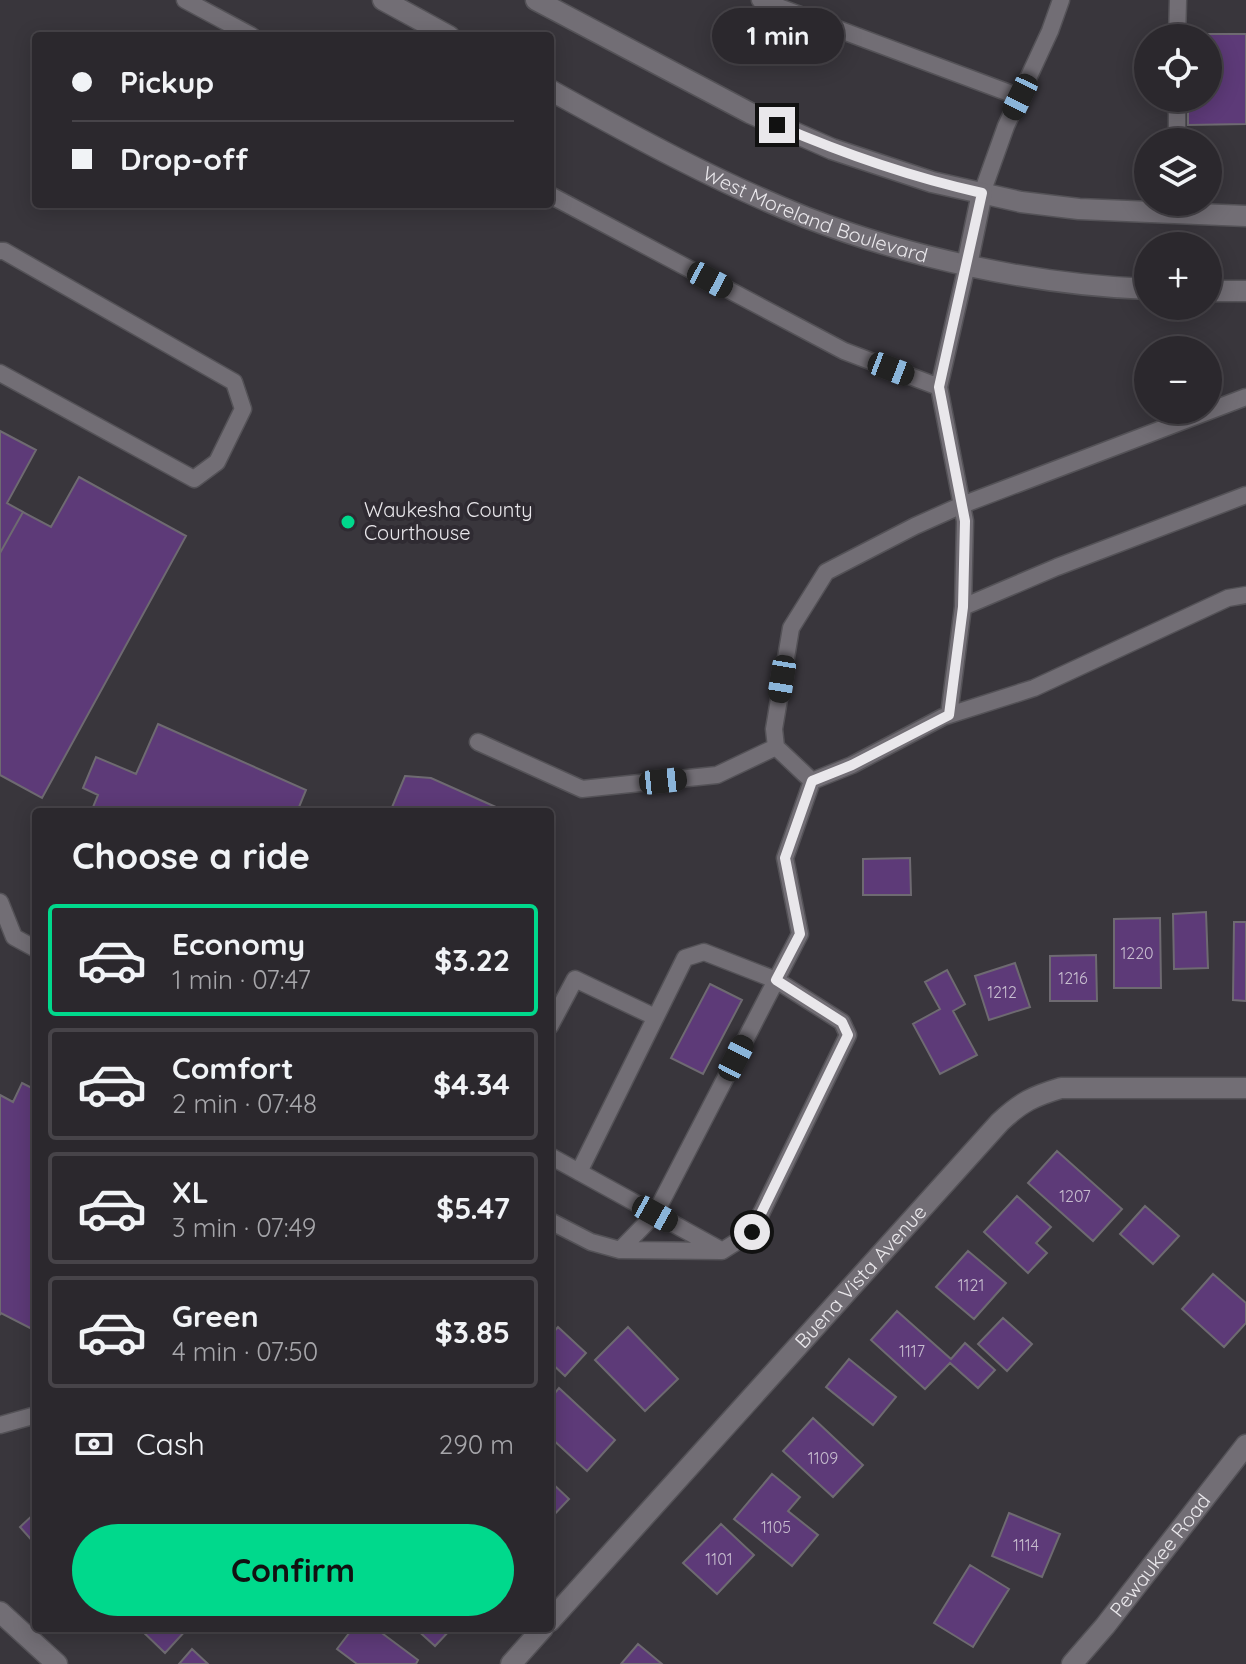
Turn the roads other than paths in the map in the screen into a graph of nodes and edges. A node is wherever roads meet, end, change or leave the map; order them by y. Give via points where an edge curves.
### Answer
1 (185, 0) edge
2 (383, 0) edge
3 (536, 0) edge
4 (760, 0) edge
5 (1061, 0) edge
6 (1178, 0) edge
7 (1177, 24) edge
8 (245, 32) edge
9 (442, 32) edge
10 (554, 92) edge
11 (1020, 97) junction
12 (982, 193) junction
13 (554, 197) edge
14 (1134, 208) edge
15 (1222, 213) edge
16 (1246, 216) edge
17 (0, 251) edge
18 (967, 265) junction
19 (1134, 289) edge
20 (1222, 291) edge
21 (1246, 291) edge
22 (0, 373) edge
23 (939, 387) junction
24 (1246, 397) edge
25 (1246, 495) edge
26 (962, 505) junction
27 (1246, 595) edge
28 (963, 607) junction
29 (949, 715) junction
30 (478, 742) dead end
31 (776, 747) junction
32 (812, 781) junction
33 (0, 902) edge
34 (32, 947) edge
35 (776, 980) junction
36 (655, 1017) junction
37 (554, 1018) edge
38 (1246, 1088) edge
39 (554, 1158) edge
40 (579, 1172) junction
41 (655, 1214) junction
42 (554, 1223) edge
43 (620, 1250) junction
44 (722, 1251) junction
45 (32, 1416) edge
46 (0, 1425) edge
47 (1246, 1445) edge
48 (0, 1612) edge
49 (554, 1617) edge
50 (539, 1632) edge
51 (57, 1664) edge
52 (511, 1664) edge
53 (1072, 1664) edge

1 - 8 lane
2 - 9 street
3 - 12 street via 750,113 832,149
4 - 11 lane
5 - 11 lane
6 - 7 lane
10 - 18 street, West Moreland Boulevard via 795,213
11 - 12 lane
12 - 14 street via 1079,209
12 - 18 street
13 - 23 lane via 844,351
15 - 16 street
17 - 22 lane via 234,382 243,409 217,462 194,479
18 - 19 street, West Moreland Boulevard
18 - 23 lane
20 - 21 street
23 - 26 lane
24 - 26 lane
25 - 28 lane
26 - 28 lane
26 - 31 lane via 826,572 791,628 774,729
27 - 29 lane via 1228,598 1034,688
28 - 29 lane
29 - 32 lane
30 - 31 lane via 582,789 717,775
31 - 32 lane
32 - 35 lane via 785,858 800,934
33 - 34 lane via 14,937
35 - 36 lane via 704,952 685,958
35 - 41 lane
35 - 44 lane via 842,1022 848,1035 752,1232
36 - 37 lane via 575,979
36 - 40 lane
38 - 49 street, Buena Vista Avenue via 1061,1088 1011,1111
39 - 40 lane
40 - 41 lane
41 - 43 lane
41 - 44 lane
42 - 43 lane
43 - 44 lane
45 - 46 lane
47 - 53 street, Pewaukee Road
48 - 51 street
50 - 52 street

